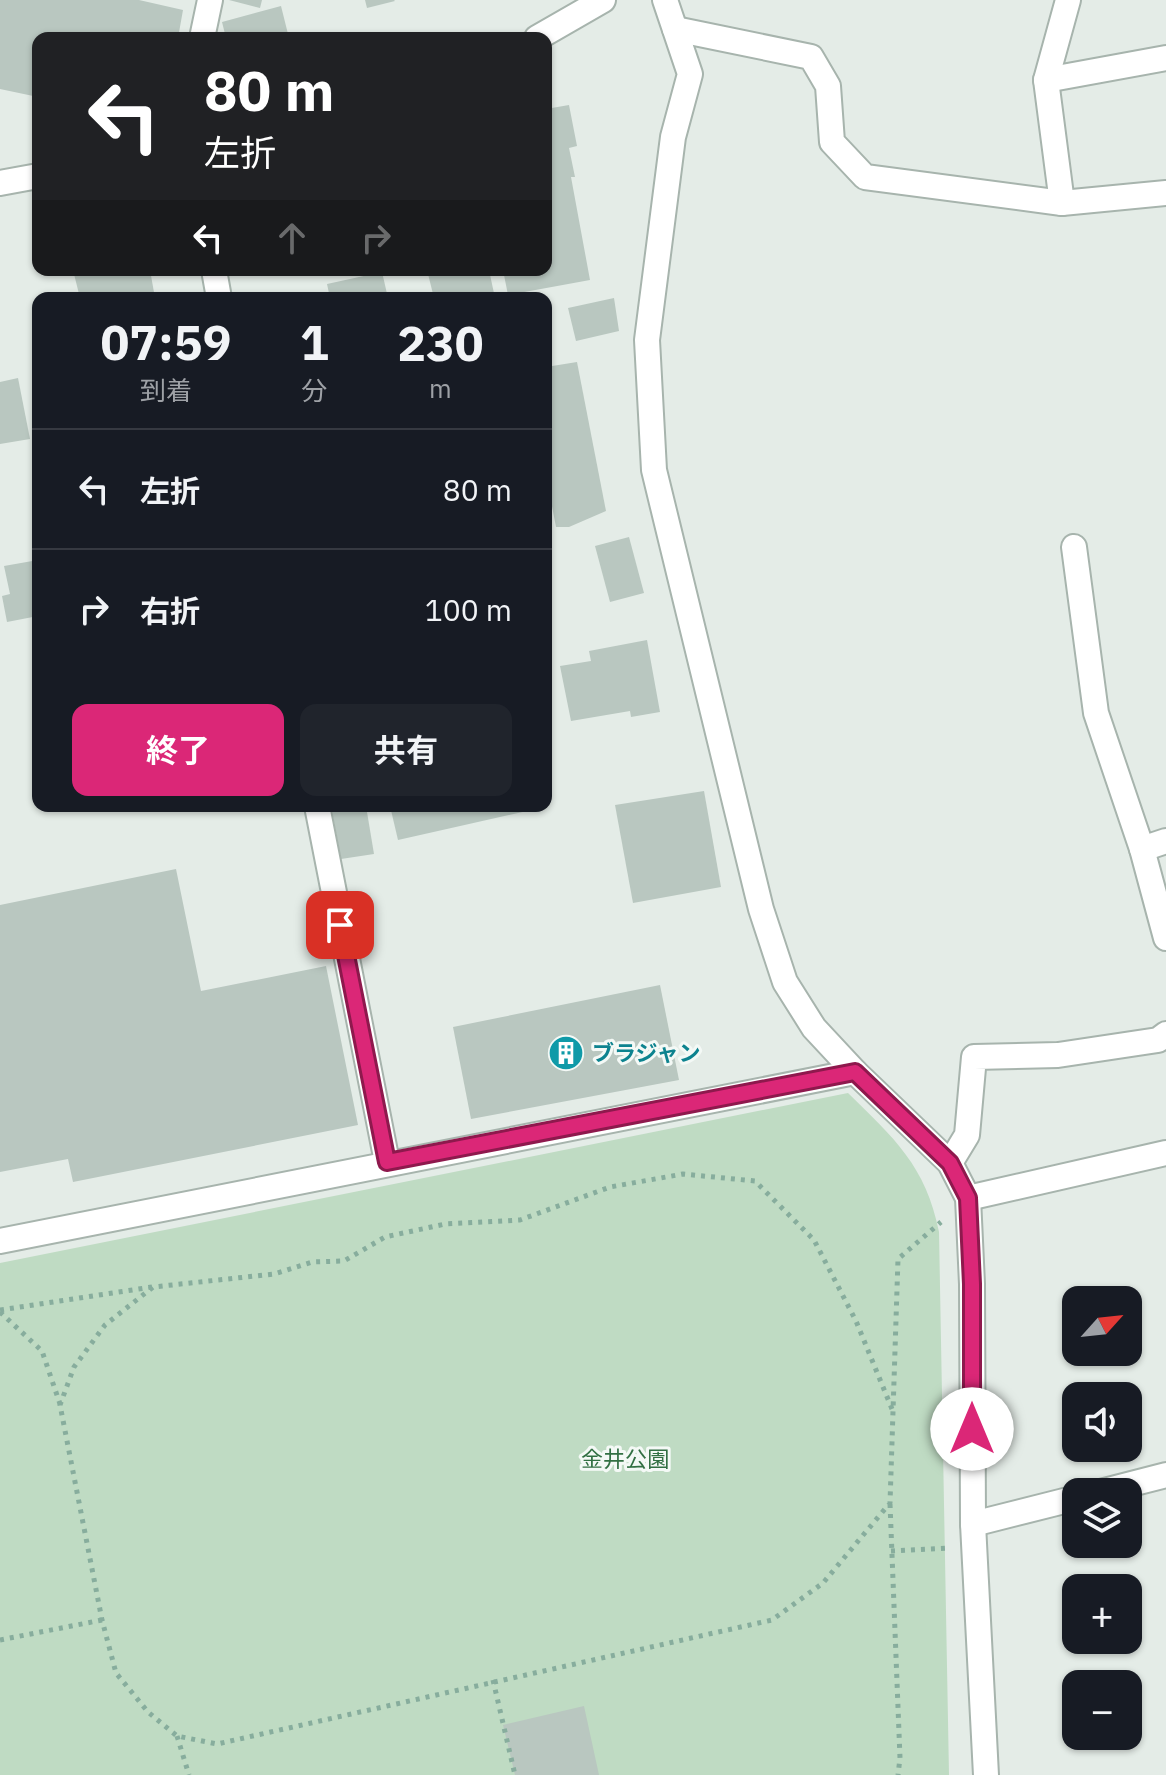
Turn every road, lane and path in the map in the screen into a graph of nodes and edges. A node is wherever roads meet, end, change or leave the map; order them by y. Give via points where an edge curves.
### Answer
1 (210, 0) edge
2 (603, 0) edge
3 (665, 0) edge
4 (1068, 0) edge
5 (675, 29) junction
6 (203, 32) edge
7 (547, 32) edge
8 (1166, 58) edge
9 (1046, 80) junction
10 (32, 177) edge
11 (0, 183) edge
12 (1166, 193) edge
13 (1062, 203) junction
14 (1074, 547) dead end
15 (318, 812) edge
16 (1166, 841) edge
17 (1142, 849) junction
18 (1166, 938) edge
19 (1166, 1034) edge
20 (855, 1072) junction
21 (1166, 1153) edge
22 (387, 1162) junction
23 (950, 1163) junction
24 (968, 1198) junction
25 (0, 1241) edge
26 (153, 1287) junction
27 (0, 1311) edge
28 (60, 1405) junction
29 (892, 1409) junction
30 (1166, 1475) edge
31 (1142, 1481) edge
32 (890, 1503) junction
33 (1062, 1503) edge
34 (974, 1536) junction
35 (891, 1551) junction
36 (102, 1620) junction
37 (0, 1640) edge
38 (493, 1680) junction
39 (177, 1736) junction
40 (189, 1775) edge
41 (515, 1775) edge
42 (898, 1775) edge
43 (986, 1775) edge

1 - 6 street
2 - 7 street
3 - 5 street
4 - 9 street
5 - 13 street via 811,57 828,86 832,142 865,177
5 - 20 street via 690,74 673,137 647,340 654,470 761,909 785,982 814,1028
8 - 9 street
9 - 13 street
10 - 11 street
12 - 13 street
14 - 17 street via 1096,713
15 - 22 street
16 - 17 street
17 - 18 street
19 - 23 street via 1158,1040 1058,1055 974,1057 967,1135
20 - 22 street
20 - 23 street
21 - 24 street
22 - 25 street
23 - 24 street
24 - 29 path via 898,1259
24 - 34 street
26 - 27 path
26 - 28 path via 105,1325 74,1367
26 - 29 path via 344,1261 385,1237 445,1224 520,1220 610,1187 683,1174 755,1181 814,1240 856,1321
27 - 28 path via 42,1351
28 - 36 path
29 - 32 path
30 - 31 street
32 - 35 path
32 - 38 path via 823,1583 772,1620
33 - 34 street
34 - 35 path
34 - 43 street
35 - 42 path
36 - 37 path
36 - 39 path via 116,1673 148,1712
38 - 39 path via 217,1744
38 - 41 path
39 - 40 path

